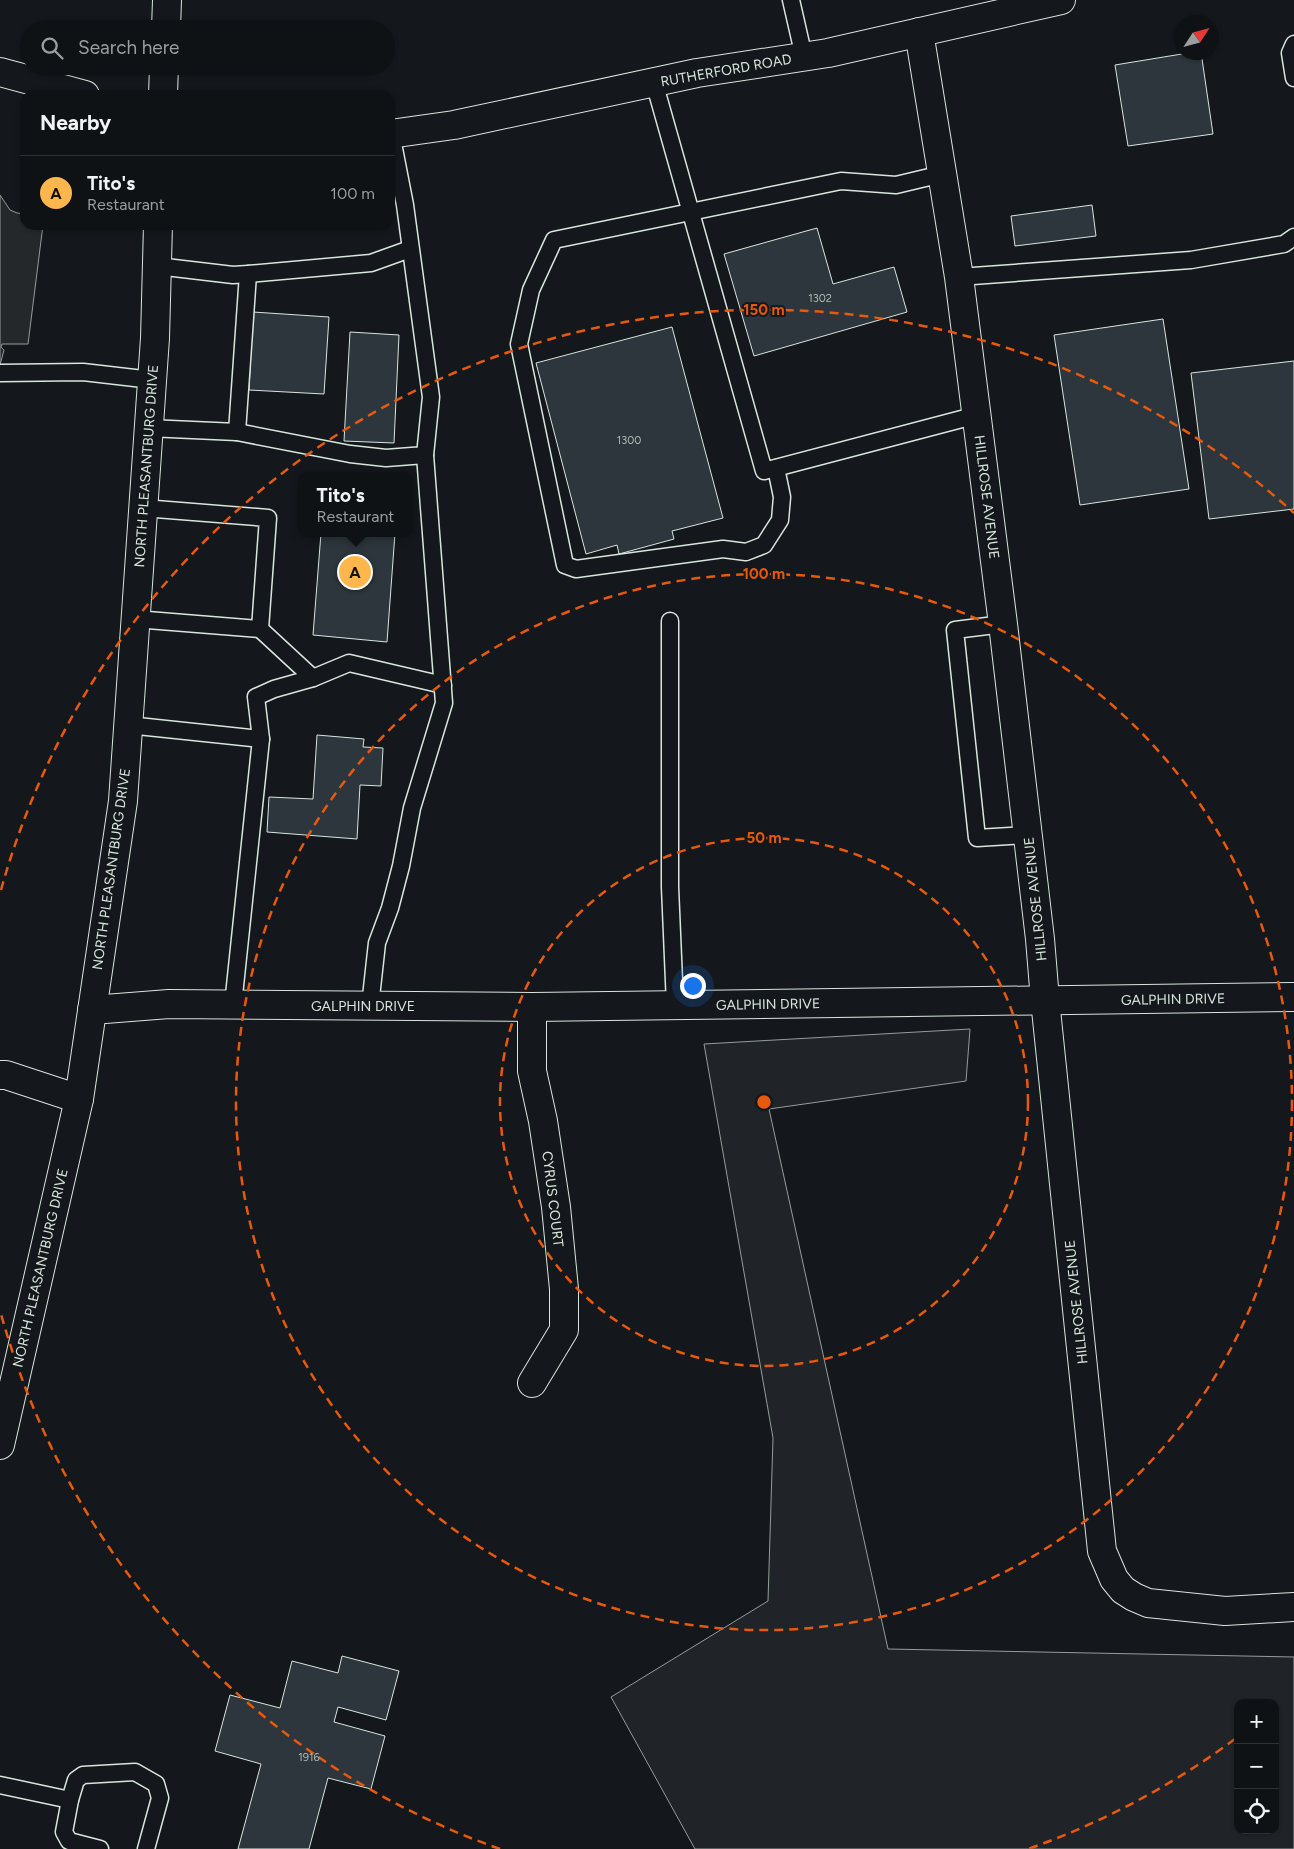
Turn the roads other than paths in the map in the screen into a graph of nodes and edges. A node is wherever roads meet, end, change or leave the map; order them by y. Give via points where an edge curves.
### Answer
1 (167, 0) edge
2 (791, 0) edge
3 (1061, 0) edge
4 (166, 20) edge
5 (919, 32) junction
6 (1294, 44) edge
7 (804, 57) junction
8 (0, 72) edge
9 (164, 75) edge
10 (1294, 78) edge
11 (654, 82) junction
12 (67, 90) edge
13 (163, 90) edge
14 (395, 133) edge
15 (395, 154) edge
16 (942, 174) junction
17 (691, 212) junction
18 (158, 230) edge
19 (1294, 237) edge
20 (410, 249) junction
21 (157, 266) junction
22 (248, 274) junction
23 (959, 277) junction
24 (0, 373) edge
25 (152, 380) junction
26 (976, 415) junction
27 (148, 428) junction
28 (237, 432) junction
29 (425, 456) junction
30 (776, 468) junction
31 (143, 508) junction
32 (135, 619) junction
33 (670, 621) dead end
34 (1003, 624) junction
35 (260, 629) junction
36 (313, 678) junction
37 (443, 685) junction
38 (128, 725) junction
39 (261, 739) junction
40 (1028, 835) junction
41 (1294, 997) edge
42 (1045, 1000) junction
43 (233, 1005) junction
44 (675, 1005) junction
45 (370, 1006) junction
46 (532, 1007) junction
47 (92, 1010) junction
48 (0, 1075) edge
49 (79, 1099) junction
50 (532, 1383) dead end
51 (0, 1445) edge
52 (1294, 1607) edge
53 (0, 1785) edge
54 (70, 1800) junction
55 (100, 1849) edge
56 (146, 1849) edge

1 - 4 street
2 - 7 lane
3 - 5 street, RUTHERFORD ROAD
5 - 7 street, RUTHERFORD ROAD
5 - 16 street, HILLROSE AVENUE
6 - 10 lane via 1290,53
7 - 11 street, RUTHERFORD ROAD
8 - 12 street
9 - 13 street
11 - 14 street, RUTHERFORD ROAD via 454,125
11 - 17 lane
15 - 20 lane
16 - 17 lane via 896,186 841,181
16 - 23 street, HILLROSE AVENUE
17 - 30 lane via 764,471
17 - 30 lane via 554,240 531,290 519,344 565,565 576,570 723,549 746,552 764,545 780,520 782,497
18 - 21 street, NORTH PLEASANTBURG DRIVE
19 - 23 lane via 1284,244 1191,260
20 - 22 lane via 372,263
20 - 29 lane via 431,397
21 - 22 lane
21 - 25 street, NORTH PLEASANTBURG DRIVE
22 - 28 lane
23 - 26 street, HILLROSE AVENUE
24 - 25 lane via 83,372
25 - 27 street, NORTH PLEASANTBURG DRIVE
26 - 30 lane
26 - 34 street, HILLROSE AVENUE
27 - 28 lane
27 - 31 street, NORTH PLEASANTBURG DRIVE
28 - 29 lane via 350,454 386,458
29 - 37 lane
31 - 32 street, NORTH PLEASANTBURG DRIVE
31 - 35 lane via 268,518
32 - 35 lane
32 - 38 street, NORTH PLEASANTBURG DRIVE
33 - 44 lane via 670,887
34 - 40 street, HILLROSE AVENUE
34 - 40 lane via 955,630 977,838
35 - 36 lane
36 - 37 lane via 348,663
36 - 39 lane via 256,697
37 - 45 lane via 444,703 412,808 390,908 377,943
38 - 39 lane
38 - 47 street, NORTH PLEASANTBURG DRIVE via 123,801
39 - 43 lane
40 - 42 street, HILLROSE AVENUE
41 - 42 street, GALPHIN DRIVE
42 - 44 street, GALPHIN DRIVE
42 - 52 street, HILLROSE AVENUE via 1102,1551 1114,1579 1123,1590 1148,1603 1224,1611
43 - 45 street, GALPHIN DRIVE
43 - 47 street, GALPHIN DRIVE via 169,1004
44 - 46 street, GALPHIN DRIVE
45 - 46 street, GALPHIN DRIVE
46 - 50 street, CYRUS COURT via 532,1071 556,1207 564,1289 564,1330
47 - 49 street, NORTH PLEASANTBURG DRIVE
48 - 49 street
49 - 51 street, NORTH PLEASANTBURG DRIVE
53 - 54 lane
54 - 55 lane via 64,1832 70,1841
54 - 56 lane via 76,1780 83,1775 135,1772 156,1784 160,1798

